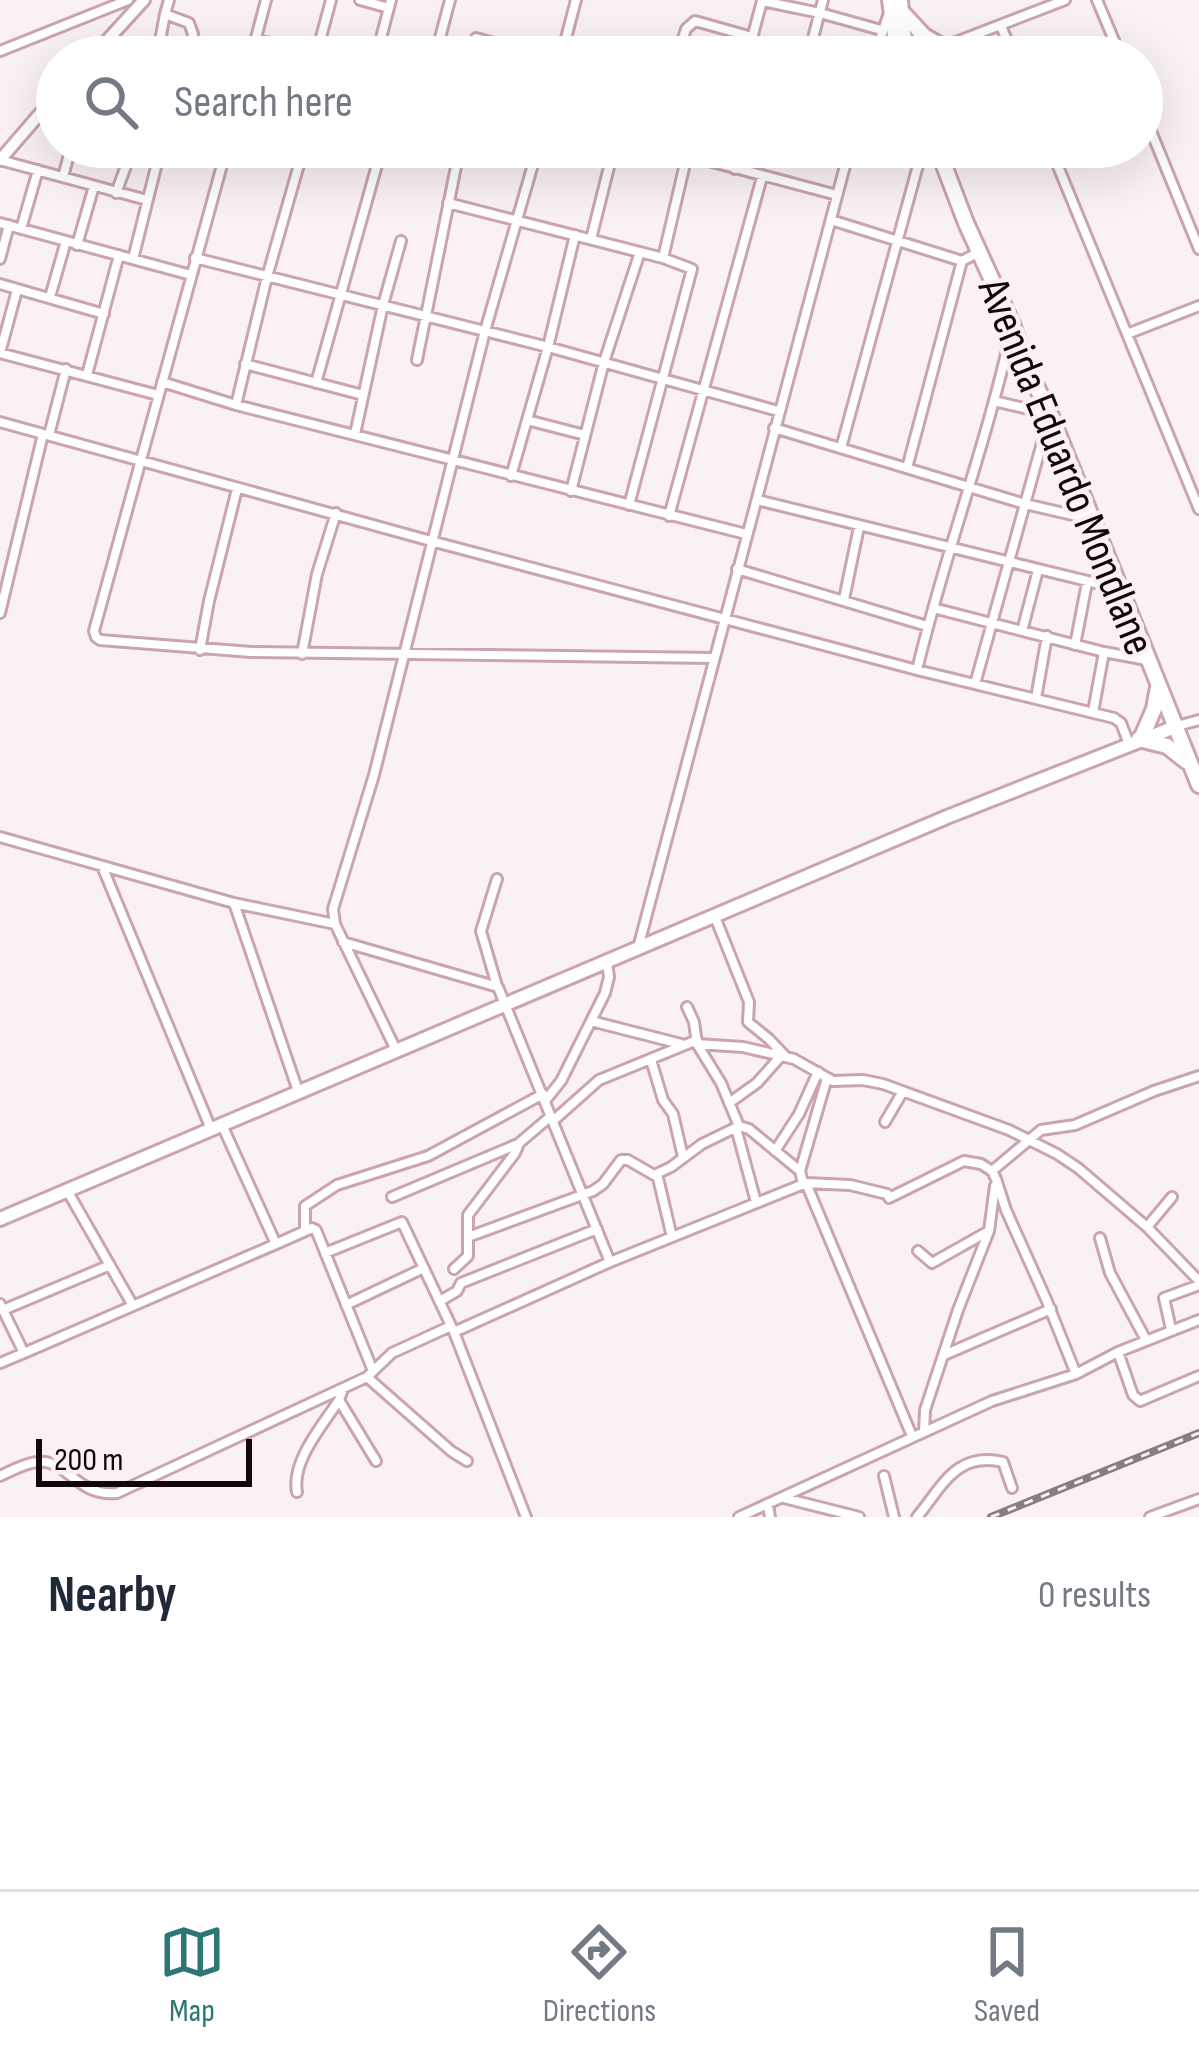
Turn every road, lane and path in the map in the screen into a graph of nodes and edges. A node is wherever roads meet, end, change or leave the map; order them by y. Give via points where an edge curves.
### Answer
1 (128, 0) edge
2 (144, 0) edge
3 (169, 0) edge
4 (266, 0) edge
5 (332, 0) edge
6 (360, 0) edge
7 (450, 0) edge
8 (824, 0) edge
9 (1065, 0) edge
10 (1097, 0) edge
11 (572, 1) edge
12 (762, 1) edge
13 (390, 4) edge
14 (895, 5) edge
15 (820, 13) junction
16 (165, 14) junction
17 (1001, 26) junction
18 (881, 30) junction
19 (38, 36) edge
20 (111, 36) edge
21 (161, 36) edge
22 (193, 36) edge
23 (256, 36) edge
24 (324, 36) edge
25 (382, 36) edge
26 (441, 36) edge
27 (565, 36) edge
28 (684, 36) edge
29 (748, 36) edge
30 (752, 36) edge
31 (814, 36) edge
32 (879, 36) edge
33 (897, 36) edge
34 (903, 36) edge
35 (924, 36) edge
36 (973, 36) edge
37 (1005, 36) edge
38 (1112, 36) edge
39 (36, 37) edge
40 (0, 51) edge
41 (36, 123) edge
42 (0, 160) edge
43 (1163, 161) edge
44 (65, 168) edge
45 (125, 168) edge
46 (155, 168) edge
47 (220, 168) edge
48 (298, 168) edge
49 (376, 168) edge
50 (456, 168) edge
51 (532, 168) edge
52 (609, 168) edge
53 (684, 168) edge
54 (732, 168) edge
55 (844, 168) edge
56 (917, 168) edge
57 (945, 168) edge
58 (1060, 168) edge
59 (735, 169) joint
60 (38, 170) junction
61 (63, 177) junction
62 (762, 177) junction
63 (94, 186) junction
64 (116, 193) junction
65 (837, 195) junction
66 (147, 200) junction
67 (448, 203) junction
68 (518, 219) junction
69 (831, 220) junction
70 (5, 224) edge
71 (21, 229) junction
72 (575, 235) junction
73 (591, 239) junction
74 (898, 240) junction
75 (66, 241) junction
76 (400, 241) dead end
77 (77, 244) junction
78 (1199, 249) edge
79 (640, 252) junction
80 (979, 252) junction
81 (118, 255) junction
82 (196, 258) junction
83 (663, 258) junction
84 (0, 259) edge
85 (133, 259) junction
86 (962, 261) junction
87 (191, 275) junction
88 (267, 277) junction
89 (0, 284) edge
90 (17, 290) junction
91 (341, 294) junction
92 (50, 297) junction
93 (383, 305) junction
94 (1199, 305) edge
95 (104, 314) junction
96 (427, 316) junction
97 (1012, 325) junction
98 (485, 331) junction
99 (1127, 334) junction
100 (548, 347) junction
101 (0, 353) edge
102 (417, 360) dead end
103 (604, 362) junction
104 (245, 364) junction
105 (66, 369) junction
106 (87, 375) junction
107 (662, 378) junction
108 (162, 382) junction
109 (316, 383) junction
110 (702, 389) junction
111 (158, 395) junction
112 (363, 395) junction
113 (994, 401) junction
114 (236, 405) junction
115 (778, 411) junction
116 (1050, 414) junction
117 (527, 420) junction
118 (0, 422) edge
119 (774, 428) junction
120 (356, 434) junction
121 (46, 435) junction
122 (585, 435) junction
123 (841, 448) junction
124 (453, 460) junction
125 (142, 463) junction
126 (907, 468) junction
127 (511, 476) junction
128 (970, 485) junction
129 (237, 489) junction
130 (571, 491) junction
131 (757, 500) junction
132 (1025, 504) junction
133 (629, 505) junction
134 (1199, 509) edge
135 (336, 513) junction
136 (669, 516) junction
137 (1090, 519) junction
138 (859, 527) junction
139 (746, 534) junction
140 (430, 541) junction
141 (951, 548) junction
142 (1007, 561) junction
143 (737, 569) junction
144 (1038, 570) junction
145 (1087, 584) junction
146 (1120, 590) junction
147 (844, 599) junction
148 (933, 608) junction
149 (0, 614) edge
150 (724, 616) junction
151 (991, 622) junction
152 (927, 626) junction
153 (1022, 631) junction
154 (1047, 636) junction
155 (1075, 645) junction
156 (200, 650) junction
157 (1104, 652) junction
158 (403, 653) junction
159 (302, 654) junction
160 (714, 658) junction
161 (1149, 660) junction
162 (917, 670) junction
163 (975, 684) junction
164 (1158, 685) junction
165 (1036, 698) junction
166 (1093, 712) junction
167 (1199, 720) edge
168 (1174, 727) junction
169 (1136, 741) junction
170 (1190, 764) junction
171 (1199, 785) edge
172 (0, 837) edge
173 (102, 866) junction
174 (497, 879) dead end
175 (234, 903) junction
176 (715, 917) junction
177 (334, 924) junction
178 (343, 942) junction
179 (638, 949) junction
180 (607, 962) junction
181 (498, 987) junction
182 (506, 1004) junction
183 (687, 1007) dead end
184 (591, 1021) junction
185 (697, 1042) junction
186 (682, 1044) junction
187 (397, 1052) junction
188 (783, 1057) junction
189 (651, 1060) junction
190 (822, 1075) junction
191 (1199, 1076) edge
192 (298, 1093) junction
193 (902, 1093) junction
194 (544, 1097) junction
195 (729, 1103) junction
196 (552, 1118) junction
197 (885, 1123) dead end
198 (216, 1127) junction
199 (738, 1127) junction
200 (1031, 1140) junction
201 (518, 1144) junction
202 (775, 1151) junction
203 (683, 1156) junction
204 (800, 1171) junction
205 (657, 1174) junction
206 (994, 1175) junction
207 (804, 1183) junction
208 (68, 1192) junction
209 (584, 1195) junction
210 (1172, 1196) dead end
211 (392, 1197) dead end
212 (756, 1202) junction
213 (0, 1219) edge
214 (1148, 1227) junction
215 (597, 1229) junction
216 (305, 1231) junction
217 (989, 1232) junction
218 (468, 1237) junction
219 (672, 1237) junction
220 (1100, 1238) dead end
221 (276, 1244) junction
222 (918, 1251) dead end
223 (325, 1252) junction
224 (610, 1262) junction
225 (110, 1265) junction
226 (424, 1268) junction
227 (454, 1269) dead end
228 (1199, 1283) edge
229 (440, 1300) junction
230 (131, 1304) junction
231 (346, 1305) junction
232 (2, 1307) edge
233 (1051, 1309) junction
234 (1199, 1320) edge
235 (453, 1329) junction
236 (1171, 1329) junction
237 (1146, 1340) junction
238 (1118, 1352) junction
239 (24, 1353) junction
240 (943, 1356) junction
241 (0, 1363) edge
242 (370, 1374) junction
243 (1076, 1374) junction
244 (1199, 1376) edge
245 (341, 1395) junction
246 (924, 1432) junction
247 (912, 1436) junction
248 (376, 1461) dead end
249 (467, 1461) dead end
250 (0, 1476) edge
251 (884, 1476) dead end
252 (1012, 1488) dead end
253 (297, 1492) dead end
254 (782, 1498) junction
255 (1199, 1499) edge
256 (769, 1505) junction
257 (526, 1517) edge
258 (739, 1517) edge
259 (770, 1517) edge
260 (860, 1517) edge
261 (894, 1517) edge
262 (917, 1517) edge
263 (1150, 1517) edge

1 - 19 street
2 - 20 street
3 - 16 street
4 - 23 street
5 - 24 street
6 - 13 street
7 - 26 street
8 - 15 street
9 - 17 street
10 - 38 street
11 - 27 street
12 - 15 street
12 - 30 street
13 - 25 street
14 - 18 street
14 - 33 main road
14 - 34 main road
14 - 35 main road
15 - 18 street
15 - 31 street
16 - 21 street
16 - 22 street via 189,22
17 - 36 street
17 - 37 street
18 - 32 street
28 - 29 street via 695,21
39 - 40 street
41 - 42 street
42 - 60 street
43 - 78 street
44 - 61 street
45 - 64 street
46 - 66 street
47 - 82 street
48 - 88 street
49 - 91 street
50 - 67 street
51 - 68 street
52 - 73 street
53 - 83 street
54 - 59 street
55 - 65 street
56 - 74 street
57 - 80 main road, Avenida Eduardo Mondlane
58 - 99 street
59 - 62 street
60 - 61 street
60 - 71 street
61 - 63 street
62 - 65 street
62 - 110 street
63 - 64 street
63 - 77 street
64 - 66 street
65 - 69 street
66 - 85 street
67 - 68 street
67 - 96 street
68 - 72 street
68 - 98 street
69 - 74 street
69 - 115 street
70 - 71 street
70 - 84 street
71 - 75 street
72 - 73 street
72 - 100 street
73 - 79 street
74 - 86 street
74 - 123 street
75 - 77 street
75 - 92 street
76 - 93 street
77 - 81 street
79 - 83 street
79 - 103 street
80 - 86 street
80 - 97 main road, Avenida Eduardo Mondlane
81 - 85 street
81 - 95 street
82 - 87 street
82 - 88 street
83 - 107 street via 693,273
85 - 87 street
86 - 126 street
87 - 108 street
88 - 91 street
88 - 104 street
89 - 90 street
90 - 92 street
90 - 101 street
91 - 93 street
91 - 109 street
92 - 95 street
93 - 96 street
93 - 112 street
94 - 99 street
95 - 106 street
96 - 98 street
96 - 102 street
97 - 113 street
97 - 116 main road, Avenida Eduardo Mondlane
98 - 100 street
98 - 124 street
99 - 134 street
100 - 103 street
100 - 117 street
101 - 105 street
103 - 107 street
103 - 122 street
104 - 109 street
104 - 114 street
105 - 106 street
105 - 121 street
106 - 111 street
107 - 110 street
107 - 133 street
108 - 111 street
108 - 114 street
109 - 112 street
110 - 115 street
110 - 136 street
111 - 125 street
112 - 120 street
113 - 116 street
113 - 128 street
114 - 120 street
115 - 119 street
116 - 132 street
116 - 137 main road, Avenida Eduardo Mondlane
117 - 122 street
117 - 127 street
118 - 121 street
119 - 123 street
119 - 131 street
120 - 124 street
121 - 125 street
121 - 149 street
122 - 130 street
123 - 126 street
124 - 127 street
124 - 140 street
125 - 129 street
125 - 156 street via 96,638
126 - 128 street
127 - 130 street
128 - 132 street
128 - 141 street
129 - 135 street
129 - 156 street
130 - 133 street
131 - 138 street
131 - 139 street
132 - 137 street
132 - 142 street
133 - 136 street
135 - 140 street
135 - 159 street
136 - 139 street
137 - 146 main road, Avenida Eduardo Mondlane
138 - 141 street
138 - 147 street
139 - 143 street
140 - 150 street
140 - 158 street
141 - 142 street
141 - 148 street
142 - 144 street
142 - 151 street
143 - 147 street
143 - 150 street
144 - 145 street
144 - 153 street
145 - 146 street
145 - 155 street
146 - 161 main road, Avenida Eduardo Mondlane
147 - 152 street
148 - 151 street
148 - 152 street
150 - 160 street
150 - 162 street
151 - 153 street
151 - 163 street
152 - 162 street
153 - 154 street
154 - 155 street
154 - 165 street
155 - 157 street
156 - 159 street
157 - 161 street
157 - 166 street
158 - 159 street
158 - 160 street
158 - 177 street
160 - 179 street
161 - 164 main road, Avenida Eduardo Mondlane
162 - 163 street
163 - 165 street
164 - 168 main road, Avenida Eduardo Mondlane
164 - 169 main road
165 - 166 street
166 - 169 street via 1114,718
167 - 168 street
168 - 169 main road
168 - 170 main road, Avenida Eduardo Mondlane
169 - 170 main road via 1166,746
169 - 176 main road
170 - 171 main road, Avenida Eduardo Mondlane
172 - 173 street
173 - 175 street
173 - 198 street
174 - 181 street via 482,931
175 - 177 street
175 - 192 street
176 - 179 main road
176 - 188 street via 749,1002 748,1022
177 - 178 street
178 - 181 street
178 - 187 street
179 - 180 main road
180 - 182 main road
180 - 184 street via 608,985
181 - 182 street
182 - 187 main road
182 - 194 street
183 - 185 street
184 - 186 street
184 - 194 street via 562,1081
185 - 186 street
185 - 188 street
185 - 195 street
186 - 189 street
187 - 192 main road
188 - 190 street
188 - 195 street
189 - 196 street via 599,1079
189 - 203 street
190 - 193 street
190 - 202 street
190 - 204 street
191 - 200 street
192 - 198 main road
193 - 197 street
193 - 200 street
194 - 196 street
194 - 216 street via 428,1156 338,1185 305,1206
195 - 199 street
196 - 201 street
196 - 209 street
198 - 208 main road
198 - 221 street
199 - 202 street
199 - 203 street
199 - 212 street
200 - 206 street
200 - 214 street
201 - 211 street
201 - 218 street via 469,1215
202 - 204 street
203 - 205 street
204 - 207 street
205 - 209 street via 624,1159
205 - 219 street
206 - 207 street via 964,1161 888,1196
206 - 217 street
206 - 233 street
207 - 212 street
207 - 247 street
208 - 213 main road
208 - 225 street
209 - 215 street
209 - 218 street
210 - 214 street
212 - 219 street
214 - 228 street
215 - 224 street
215 - 229 street via 474,1277
216 - 221 street
216 - 223 street via 314,1228
217 - 222 street via 932,1263
217 - 240 street
218 - 227 street via 468,1256
219 - 224 street
220 - 237 street
221 - 230 street
223 - 226 street via 400,1221
223 - 231 street
224 - 235 street
225 - 230 street
225 - 232 street
226 - 229 street
226 - 231 street
228 - 236 street via 1164,1297
229 - 235 street
230 - 239 street
231 - 242 street
232 - 239 street
233 - 240 street
233 - 243 street
234 - 236 street
235 - 242 street via 392,1353
235 - 257 street
236 - 237 street
237 - 238 street
238 - 243 street
238 - 244 street via 1140,1401
239 - 241 street
240 - 246 street
242 - 245 street
242 - 249 street
243 - 246 street
245 - 248 street
245 - 250 street via 117,1492 92,1492 53,1463 34,1461
245 - 253 street via 302,1461
246 - 247 street
247 - 254 street
251 - 261 street
252 - 262 street via 1003,1462 964,1464
254 - 256 street
254 - 260 street
255 - 263 street
256 - 258 street
256 - 259 street

